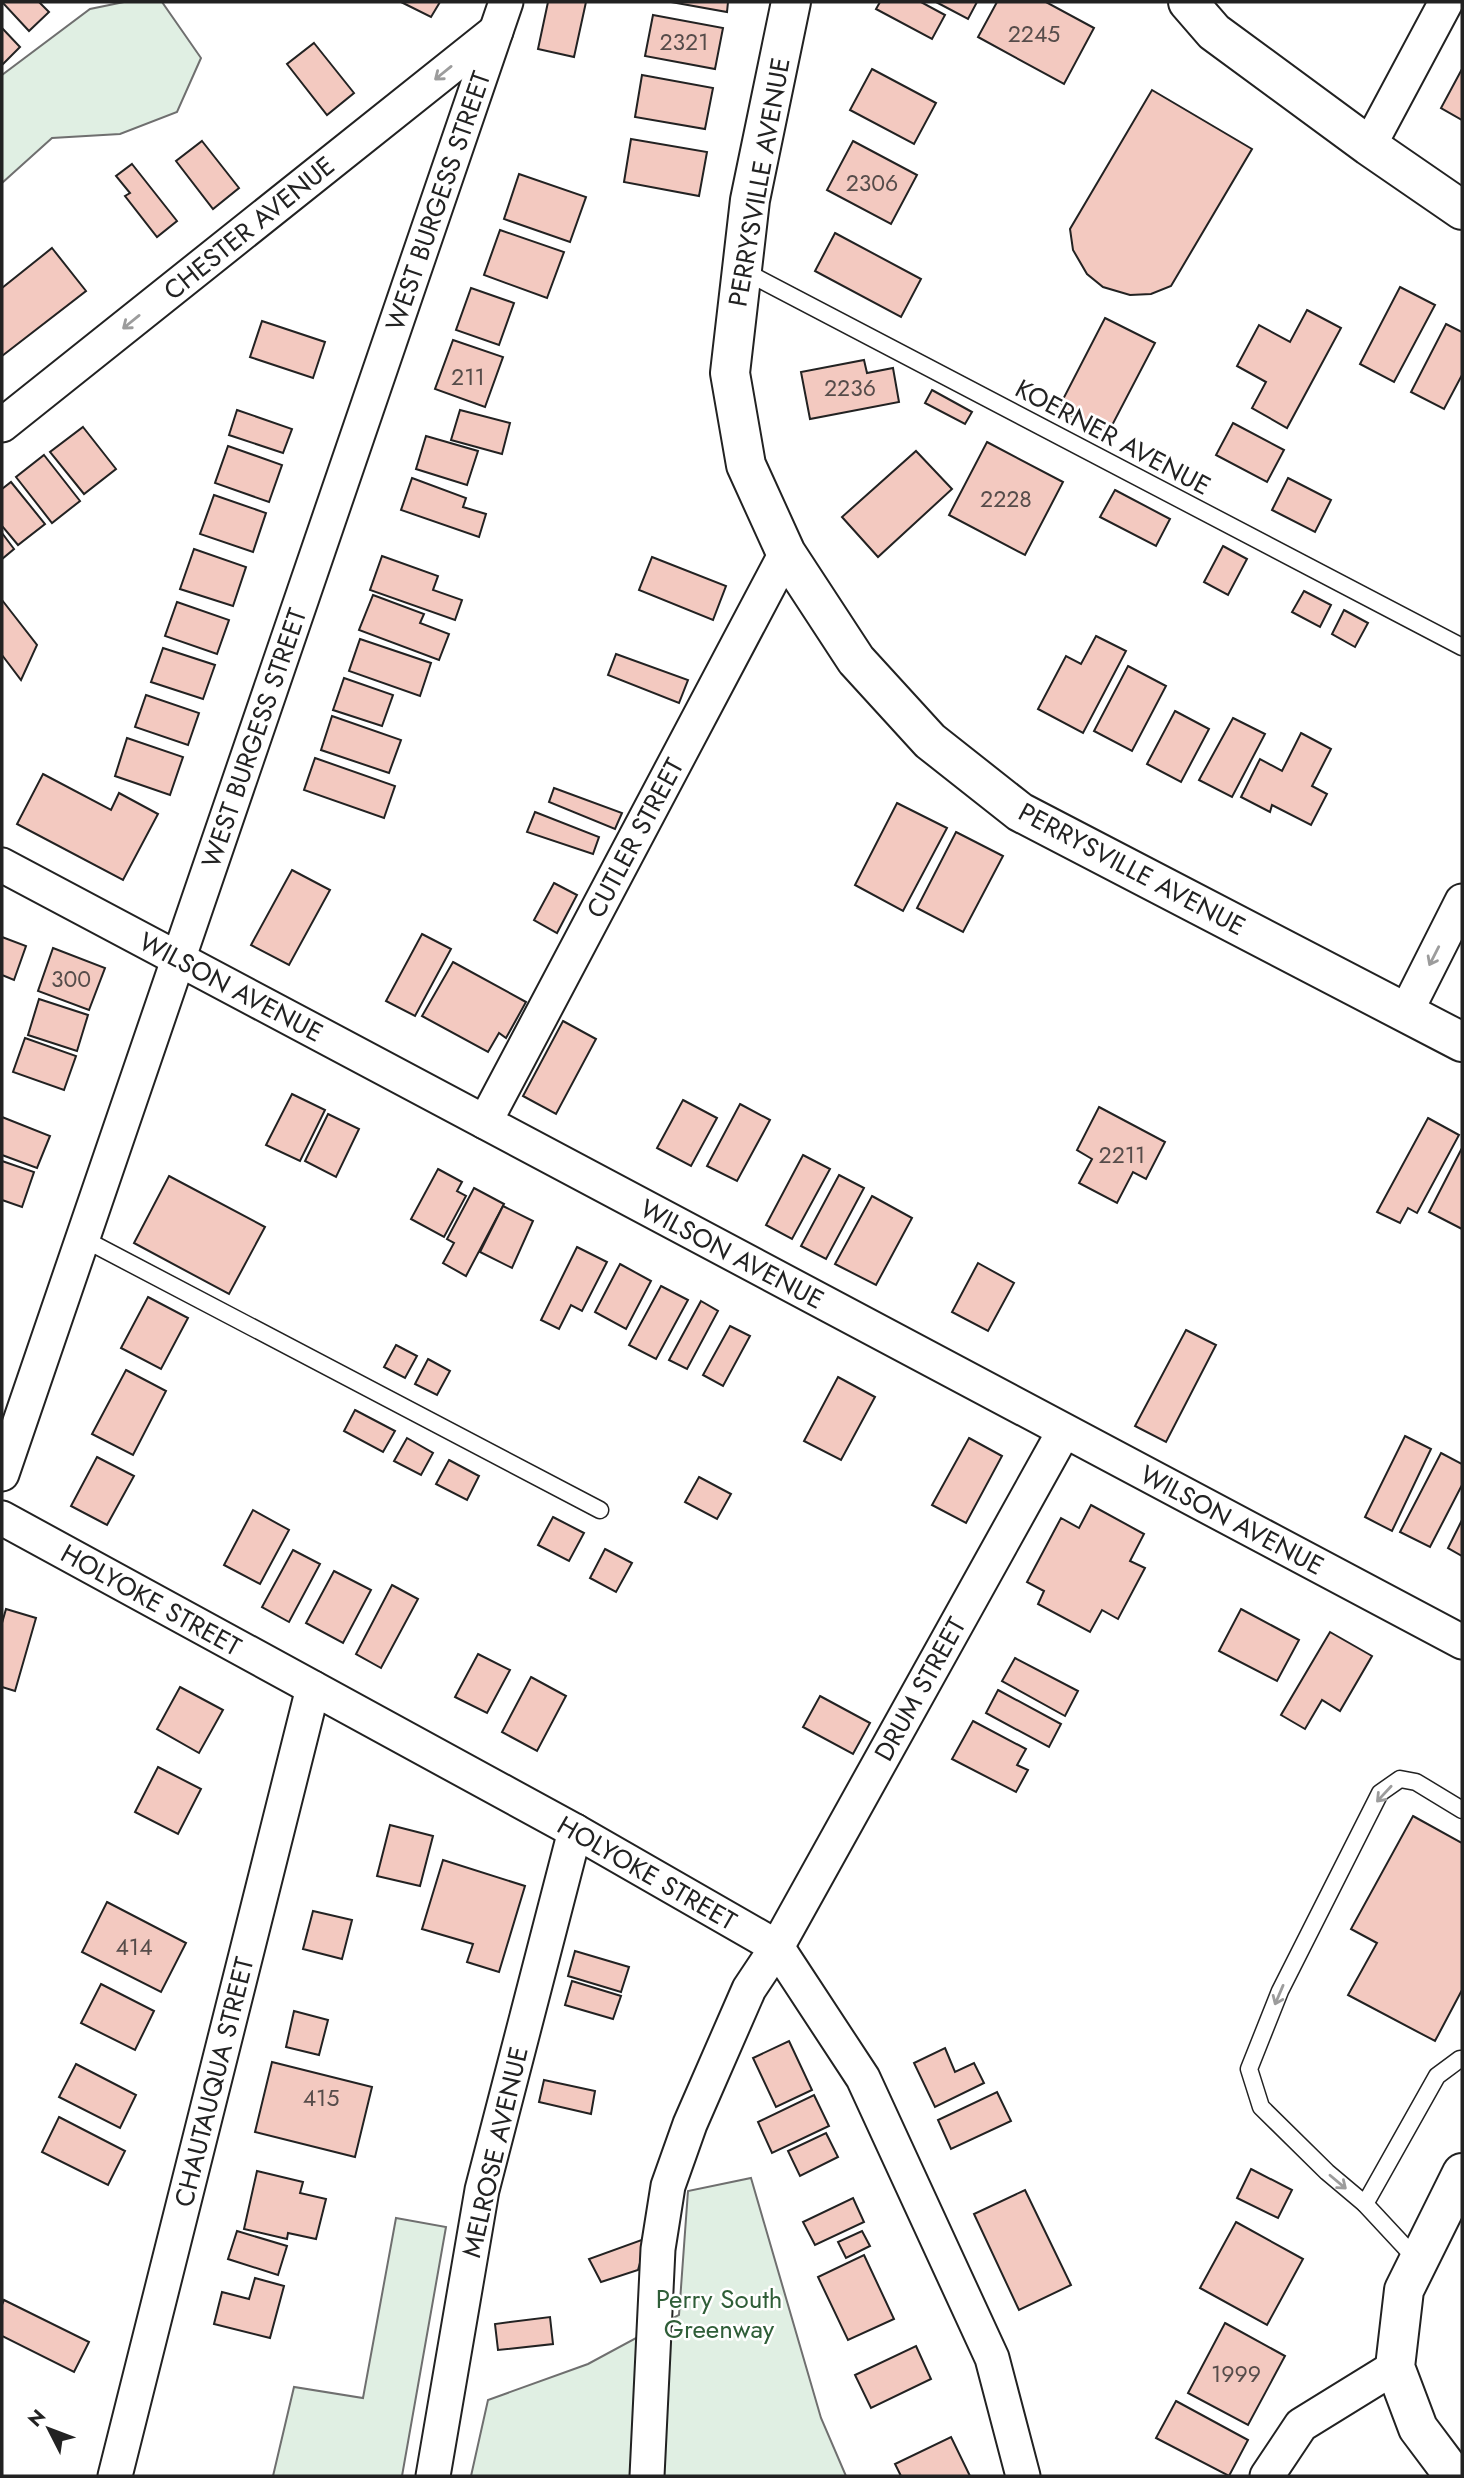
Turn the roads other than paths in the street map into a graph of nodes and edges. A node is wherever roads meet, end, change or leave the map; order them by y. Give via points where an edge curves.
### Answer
1 (791, 2) edge
2 (1188, 2) edge
3 (1446, 2) edge
4 (501, 16) edge
5 (1369, 146) junction
6 (1462, 211) edge
7 (741, 269) junction
8 (2, 425) edge
9 (786, 554) junction
10 (1462, 647) edge
11 (2, 865) edge
12 (1462, 901) edge
13 (178, 959) junction
14 (1406, 1012) junction
15 (1462, 1042) edge
16 (485, 1122) junction
17 (82, 1238) junction
18 (1064, 1431) junction
19 (2, 1474) edge
20 (600, 1510) dead end
21 (2, 1518) edge
22 (1462, 1642) edge
23 (313, 1688) junction
24 (1462, 1810) edge
25 (575, 1831) junction
26 (777, 1947) junction
27 (1462, 2059) edge
28 (1462, 2173) edge
29 (1366, 2204) junction
30 (1418, 2261) junction
31 (1395, 2367) junction
32 (115, 2476) edge
33 (433, 2476) edge
34 (647, 2476) edge
35 (1023, 2476) edge
36 (1267, 2476) edge
37 (1454, 2476) edge

1 - 7 street, PERRYSVILLE AVENUE via 750,201
2 - 5 street via 1214,32
3 - 5 street
4 -> 8 street, CHESTER AVENUE
4 - 13 street, WEST BURGESS STREET
5 - 6 street
7 - 9 street, PERRYSVILLE AVENUE via 730,373 746,465
7 - 10 lane, KOERNER AVENUE
9 - 14 street, PERRYSVILLE AVENUE via 856,660 930,741 1020,812
9 - 16 street, CUTLER STREET
11 - 13 street, WILSON AVENUE
12 -> 14 street
13 - 16 street, WILSON AVENUE
13 - 17 street, WEST BURGESS STREET
14 - 15 street, PERRYSVILLE AVENUE
16 - 18 street, WILSON AVENUE
17 - 19 street, WEST BURGESS STREET
17 - 20 lane
18 - 22 street, WILSON AVENUE
18 - 26 street, DRUM STREET
21 - 23 street, HOLYOKE STREET
23 - 25 street, HOLYOKE STREET
23 - 32 street, CHAUTAUQUA STREET
24 -> 29 lane via 1416,1782 1400,1779 1380,1793 1280,1991 1249,2069 1261,2107
25 - 26 street, HOLYOKE STREET
25 - 33 street, MELROSE AVENUE via 482,2190
26 - 34 street, DRUM STREET via 749,1989 668,2186 658,2249
26 - 35 street, HOLYOKE STREET via 863,2078 992,2358
27 - 29 lane via 1437,2076
28 - 30 street
29 - 30 lane
30 - 31 street via 1404,2290
31 - 36 street via 1301,2424
31 - 37 street via 1418,2428

